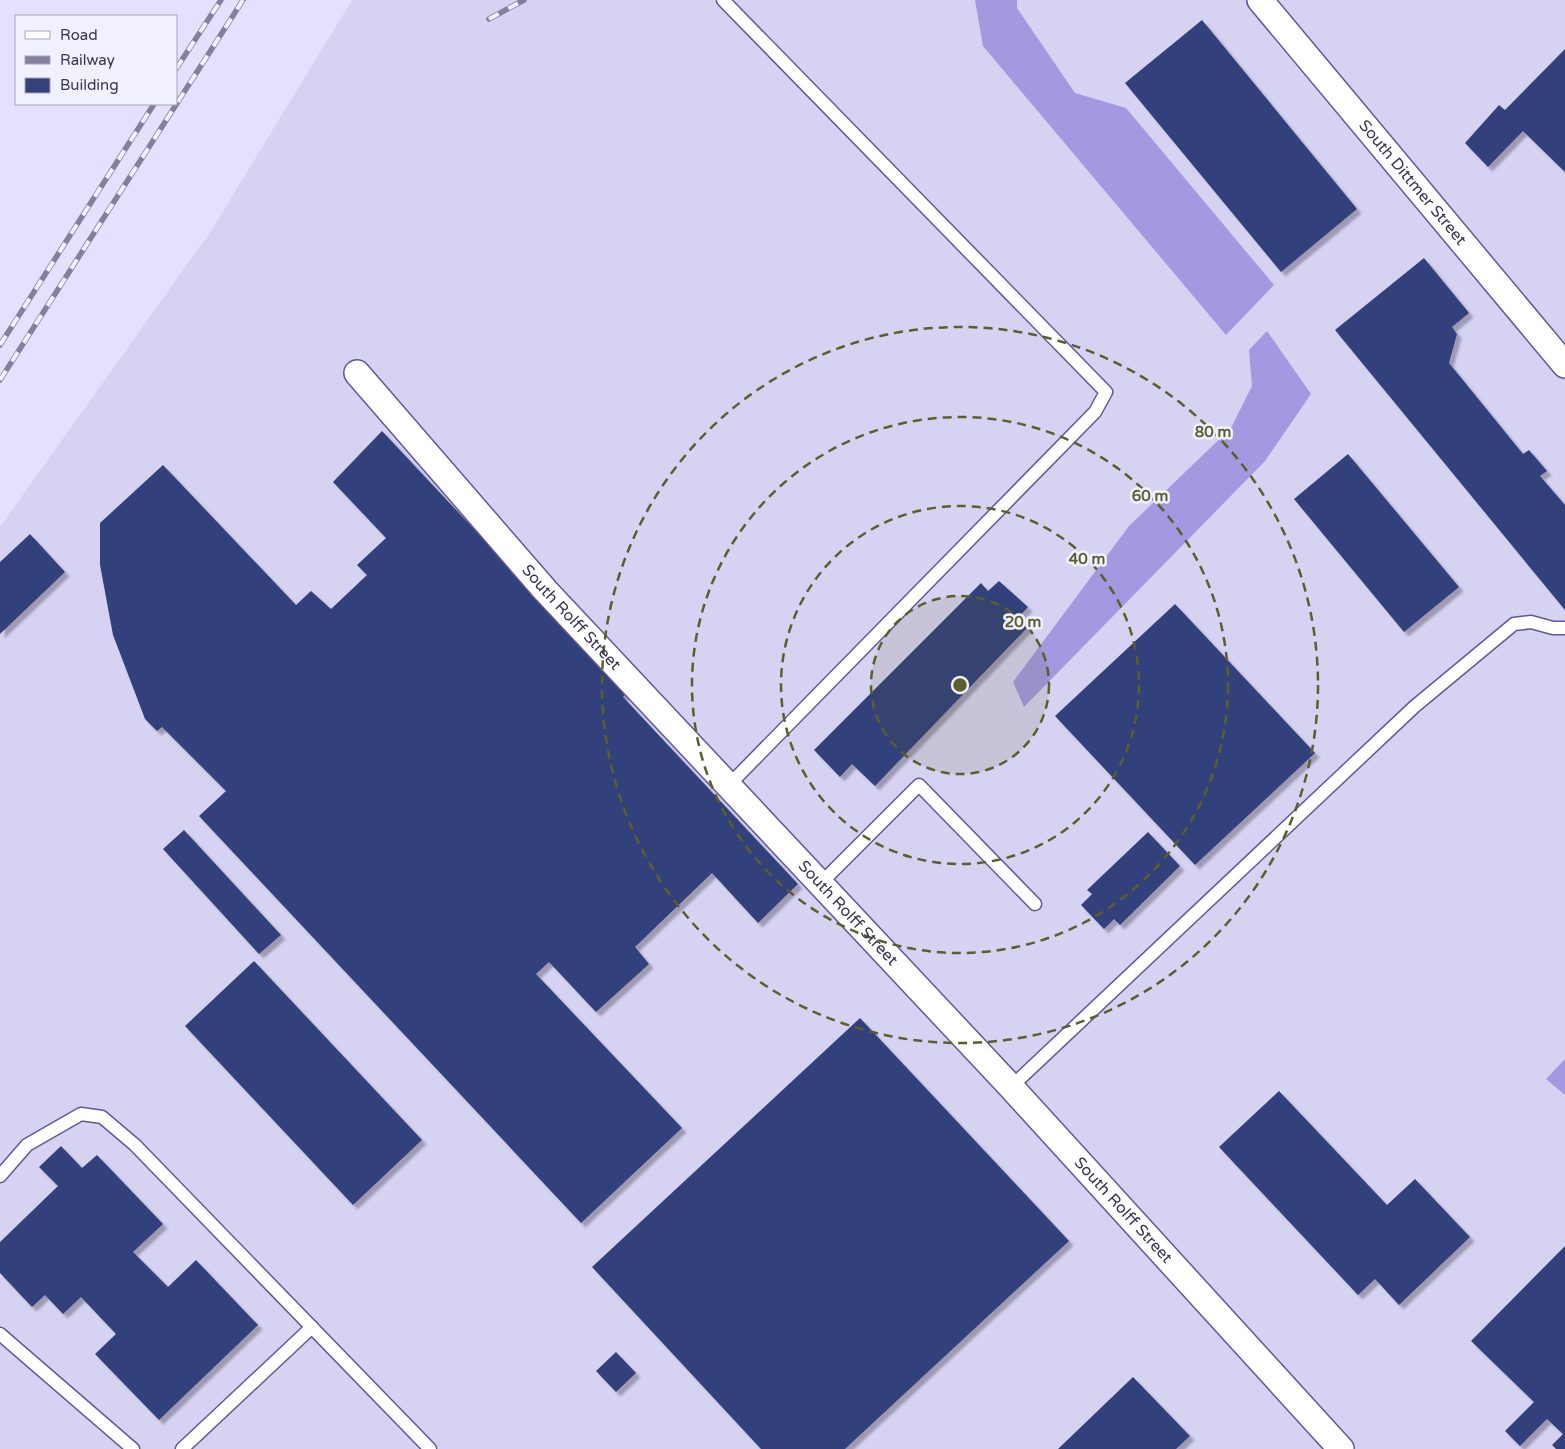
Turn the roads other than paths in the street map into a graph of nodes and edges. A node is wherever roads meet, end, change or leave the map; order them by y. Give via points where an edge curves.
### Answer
1 (723, 0) edge
2 (1260, 0) edge
3 (1565, 365) edge
4 (357, 374) dead end
5 (1565, 628) edge
6 (729, 785) junction
7 (822, 882) junction
8 (1035, 904) dead end
9 (1011, 1087) junction
10 (0, 1176) edge
11 (312, 1327) junction
12 (0, 1334) edge
13 (133, 1449) edge
14 (182, 1449) edge
15 (430, 1449) edge
16 (1341, 1449) edge

1 - 6 lane via 1106,392 1095,412
2 - 3 street, South Dittmer Street
4 - 6 street, South Rolff Street via 545,590
5 - 9 lane via 1532,622 1514,624 1506,630 1414,707
6 - 7 street, South Rolff Street
7 - 8 lane via 919,784
7 - 9 street, South Rolff Street
9 - 16 street, South Rolff Street
10 - 11 lane via 27,1145 81,1114 102,1117 135,1145
11 - 14 lane
11 - 15 lane
12 - 13 lane

